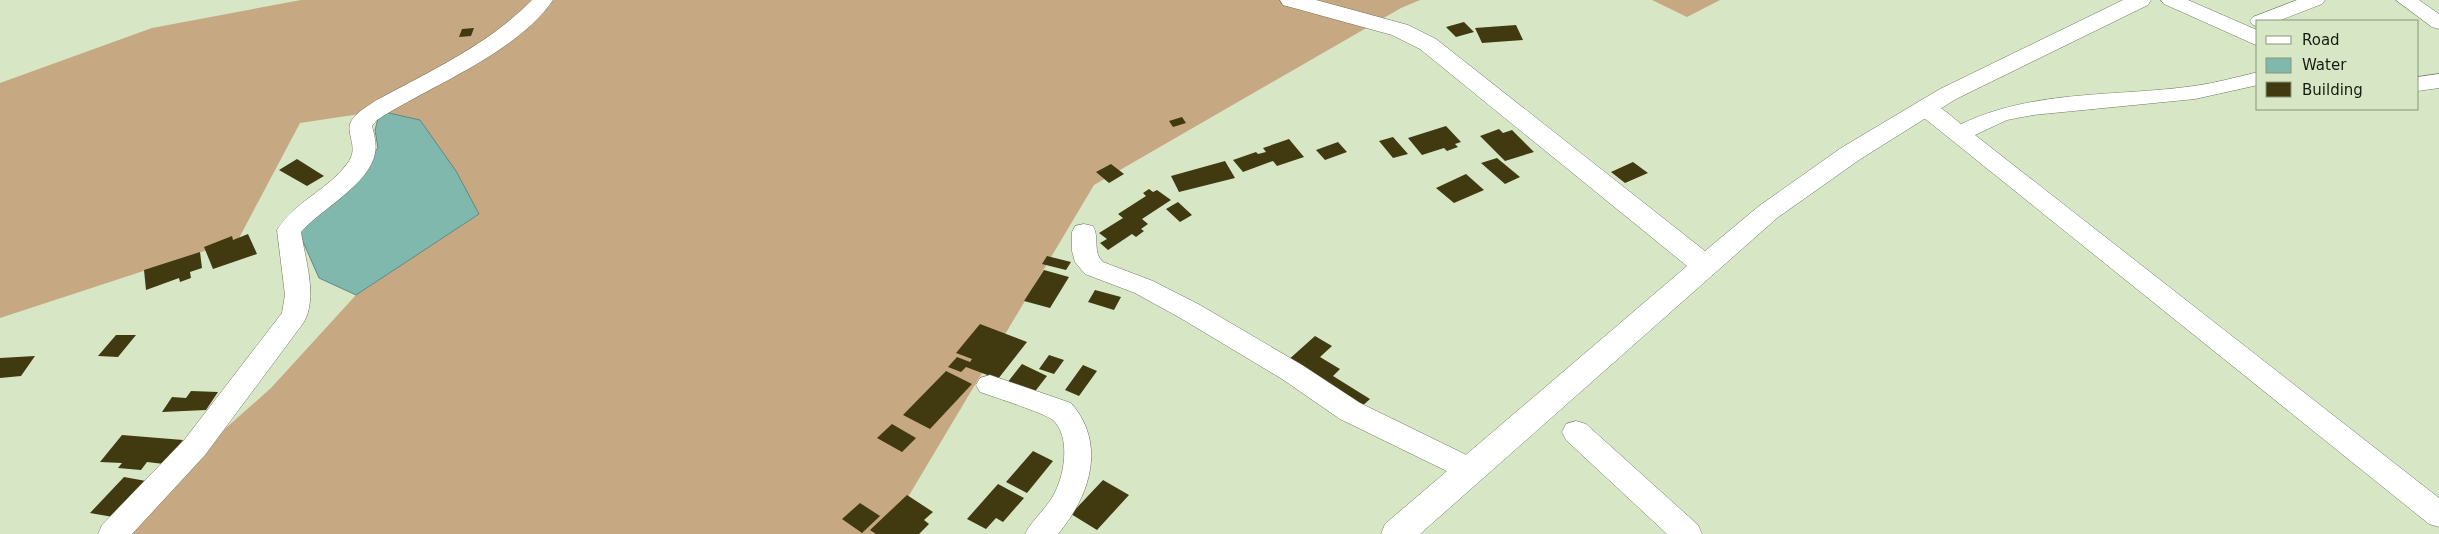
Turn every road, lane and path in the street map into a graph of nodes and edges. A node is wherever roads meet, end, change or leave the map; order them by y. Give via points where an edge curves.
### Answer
1 (543, 0) edge
2 (1291, 0) edge
3 (2140, 0) edge
4 (2171, 0) edge
5 (2315, 0) edge
6 (2406, 0) edge
7 (2276, 20) edge
8 (2439, 23) edge
9 (2256, 30) edge
10 (2256, 79) edge
11 (2439, 81) edge
12 (2419, 84) edge
13 (1926, 108) junction
14 (1959, 134) junction
15 (1084, 232) dead end
16 (1705, 266) junction
17 (990, 384) dead end
18 (1576, 432) dead end
19 (1471, 470) junction
20 (2439, 515) edge
21 (113, 534) edge
22 (1040, 534) edge
23 (1397, 534) edge
24 (1687, 534) edge

1 - 21 street via 519,25 480,52 369,115 361,125 364,155 354,172 299,217 289,230 298,296 295,315 195,446
2 - 16 street via 1400,30 1428,44
3 - 13 street
4 - 9 street
5 - 7 street
6 - 8 street
10 - 14 street via 2200,93 2058,105 2001,116
11 - 12 street
13 - 14 street
13 - 16 street via 1850,154 1768,212
14 - 20 street
15 - 19 street via 1087,262 1094,268 1144,287 1191,312 1350,411
16 - 19 street
17 - 22 street via 1061,411 1070,419 1077,441 1077,471 1067,500
18 - 24 street
19 - 23 street

